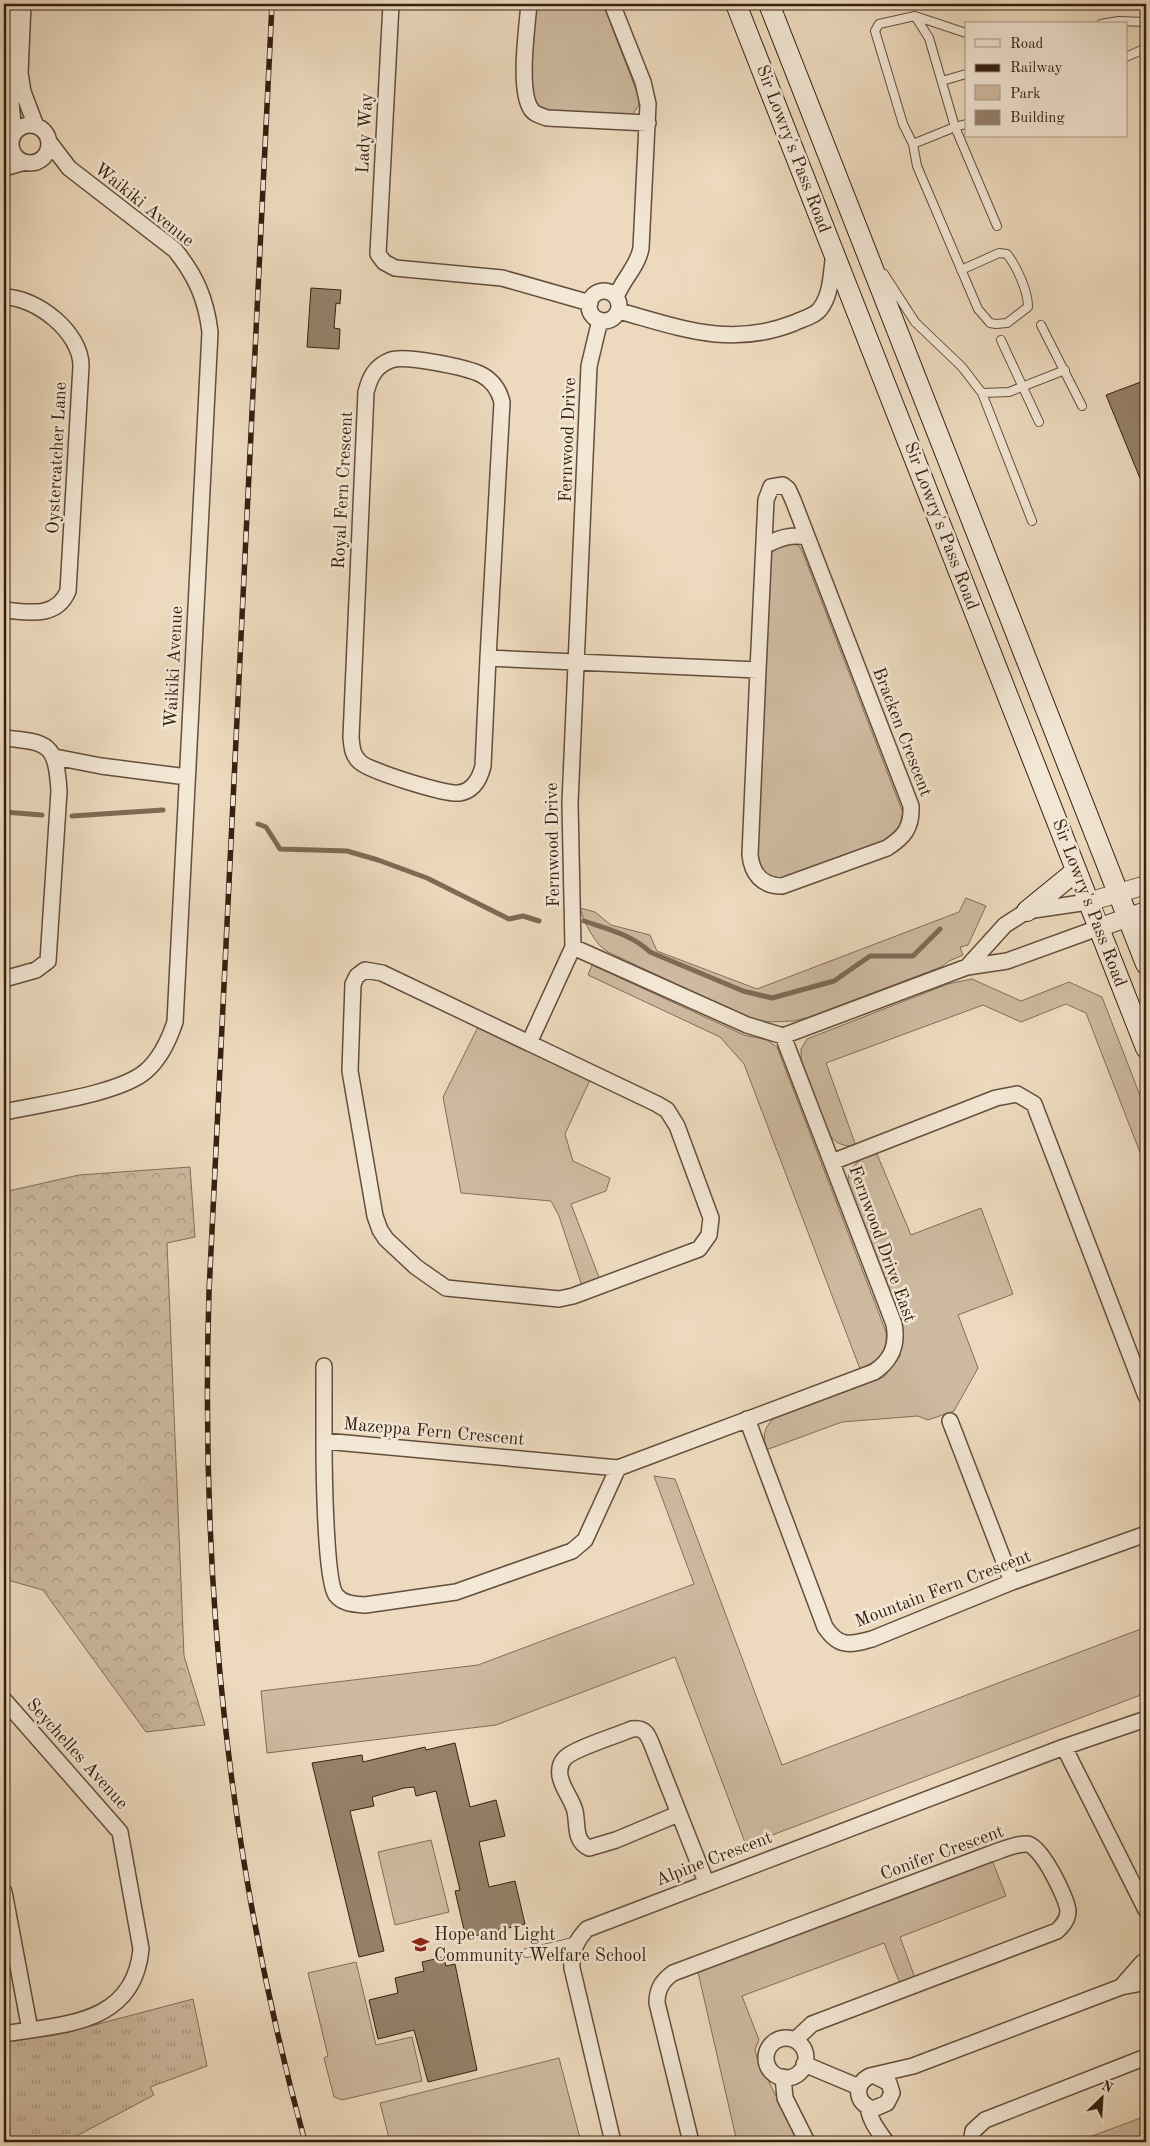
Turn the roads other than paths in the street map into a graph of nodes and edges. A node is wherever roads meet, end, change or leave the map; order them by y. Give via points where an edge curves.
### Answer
1 (391, 4) edge
2 (529, 4) edge
3 (612, 4) edge
4 (736, 4) edge
5 (770, 4) edge
6 (17, 10) edge
7 (916, 16) junction
8 (1112, 22) edge
9 (1146, 22) edge
10 (965, 33) edge
11 (1146, 48) edge
12 (1128, 56) edge
13 (965, 74) edge
14 (14, 75) junction
15 (942, 81) junction
16 (648, 123) junction
17 (965, 124) edge
18 (36, 126) junction
19 (955, 128) junction
20 (50, 143) junction
21 (10, 144) edge
22 (912, 144) junction
23 (42, 160) junction
24 (25, 162) junction
25 (4, 168) edge
26 (69, 168) junction
27 (997, 226) dead end
28 (866, 247) junction
29 (834, 253) junction
30 (961, 270) junction
31 (4, 297) edge
32 (590, 303) junction
33 (617, 304) junction
34 (600, 320) junction
35 (1041, 325) dead end
36 (1001, 340) dead end
37 (1065, 370) junction
38 (1022, 388) junction
39 (982, 394) junction
40 (1082, 406) dead end
41 (1038, 422) dead end
42 (1032, 521) dead end
43 (807, 537) junction
44 (764, 546) junction
45 (4, 610) edge
46 (488, 658) junction
47 (575, 662) junction
48 (758, 670) junction
49 (4, 738) edge
50 (55, 757) junction
51 (187, 777) junction
52 (1076, 871) junction
53 (1146, 885) edge
54 (1118, 894) junction
55 (1088, 902) junction
56 (1027, 911) junction
57 (1137, 914) edge
58 (1098, 928) junction
59 (573, 947) junction
60 (1146, 964) edge
61 (967, 967) junction
62 (4, 979) edge
63 (783, 1036) junction
64 (530, 1043) junction
65 (1146, 1048) edge
66 (4, 1112) edge
67 (832, 1162) junction
68 (324, 1366) dead end
69 (1146, 1396) edge
70 (748, 1419) junction
71 (950, 1421) dead end
72 (324, 1441) junction
73 (618, 1468) junction
74 (1146, 1534) edge
75 (1012, 1582) junction
76 (4, 1700) edge
77 (1146, 1719) edge
78 (1064, 1747) junction
79 (678, 1814) junction
80 (706, 1882) junction
81 (4, 1893) edge
82 (1146, 1910) edge
83 (577, 1941) junction
84 (527, 1953) dead end
85 (1145, 1962) edge
86 (1146, 1980) edge
87 (1121, 1987) junction
88 (30, 2030) junction
89 (4, 2034) edge
90 (794, 2040) junction
91 (1146, 2057) edge
92 (804, 2064) junction
93 (913, 2066) junction
94 (876, 2076) junction
95 (783, 2077) junction
96 (859, 2087) junction
97 (889, 2098) junction
98 (868, 2108) junction
99 (885, 2141) edge
100 (613, 2142) edge
101 (691, 2142) edge
102 (807, 2142) edge
103 (971, 2142) edge

1 - 32 street, Lady Way via 378,254 384,262 396,268 502,278
2 - 16 street via 524,83 525,97 531,109 547,118
3 - 16 street via 645,87
4 - 29 main road, Sir Lowry's Pass Road
5 - 28 main road, Sir Lowry's Pass Road
6 - 14 street
7 - 10 lane
7 - 15 lane via 929,38
7 - 22 lane via 879,24 875,31
8 - 9 lane
11 - 12 lane
13 - 15 lane
14 - 18 street
14 - 21 street
15 - 19 lane
16 - 33 street via 640,254 621,283
17 - 19 lane
18 - 20 street via 46,132
18 - 21 street via 24,126
19 - 22 lane
19 - 27 lane
20 - 23 street
20 - 26 street, Waikiki Avenue
21 - 24 street via 15,156
22 - 30 lane via 917,166
23 - 24 street
23 - 26 street, Waikiki Avenue
24 - 25 street
26 - 51 street, Waikiki Avenue via 175,250 189,267 207,310 210,332
28 - 39 lane via 915,322 962,367
28 - 54 main road, Sir Lowry's Pass Road
29 - 33 street via 829,291 819,310 762,333 725,336 682,328
29 - 52 main road, Sir Lowry's Pass Road
30 - 30 lane via 978,309 990,322 1007,323 1028,307 1028,299 1007,254 998,253
31 - 45 street, Oystercatcher Lane via 21,299 38,308 73,338 81,359 68,591 62,603 51,610
32 - 33 street via 594,296 609,292
32 - 34 street via 592,314
33 - 34 street via 612,320
34 - 47 street, Fernwood Drive via 589,366
35 - 37 lane
36 - 38 lane
37 - 38 lane
37 - 40 lane
38 - 39 lane
38 - 41 lane
39 - 42 lane
43 - 44 street via 790,535
43 - 44 street, Bracken Crescent via 788,489 775,485 767,492
43 - 48 street, Bracken Crescent via 911,806 909,827 898,841 782,886 772,886 755,874 750,855
44 - 48 street, Bracken Crescent
46 - 46 street, Royal Fern Crescent via 500,394 493,383 481,374 447,365 392,360 375,370 366,392 351,737 355,756 361,764 444,791 459,793 473,787 484,766
46 - 47 street
47 - 48 street
47 - 59 street, Fernwood Drive via 570,803
49 - 50 street via 41,744
50 - 51 street
50 - 62 street via 59,790 48,960 36,970
51 - 66 street, Waikiki Avenue via 175,1022 168,1042 145,1072 107,1090
52 - 55 main road, Sir Lowry's Pass Road
52 - 56 main road
53 - 54 street
54 - 55 street
54 - 57 main road, Sir Lowry's Pass Road
55 - 56 street
55 - 58 main road, Sir Lowry's Pass Road
56 - 61 street via 1005,925
57 - 58 street
57 - 60 main road, Sir Lowry's Pass Road
58 - 61 street via 1007,961
58 - 65 main road, Sir Lowry's Pass Road
59 - 63 street via 747,1025
59 - 64 street
61 - 63 street
63 - 67 street, Fernwood Drive East
64 - 64 street via 657,1104 672,1116 711,1218 709,1235 699,1249 559,1299 446,1288 416,1267 386,1239 375,1216 350,1071 353,984 357,976 365,970 382,973
67 - 69 street via 996,1098 1017,1094 1034,1104
67 - 70 street, Fernwood Drive East via 897,1339 889,1358 874,1372
68 - 72 street
70 - 73 street, Fernwood Drive East
70 - 75 street, Mountain Fern Crescent via 825,1627 840,1642 848,1644 872,1639
71 - 75 street
72 - 73 street, Mazeppa Fern Crescent
72 - 73 street, Mazeppa Fern Crescent via 331,1583 335,1594 350,1603 380,1603 456,1592 572,1551 585,1540
74 - 75 street, Mountain Fern Crescent
76 - 88 street, Seychelles Avenue via 120,1832 141,1936 136,1974 116,2003 96,2016
77 - 78 street, Alpine Crescent
78 - 80 street, Alpine Crescent
78 - 82 street
79 - 79 street via 589,1848 578,1838 575,1811 560,1778 560,1765 568,1755 641,1728 650,1739
79 - 80 street
80 - 83 street, Alpine Crescent via 594,1924
81 - 88 street
83 - 84 lane
83 - 100 street via 572,1968
85 - 87 street
86 - 87 street
87 - 93 street
88 - 89 street, Seychelles Avenue
90 - 92 street via 803,2048
90 - 95 street via 781,2038 767,2051 770,2070
90 - 101 street, Conifer Crescent via 812,2024 1057,1931 1066,1919 1068,1909 1044,1857 1028,1844 998,1852 666,1978 658,1990 657,2003
91 - 103 street via 985,2120 973,2131
92 - 95 street via 797,2074
92 - 96 street
93 - 94 street
93 - 97 street
94 - 96 street via 865,2079
94 - 97 street via 885,2079
95 - 102 street via 784,2098
96 - 98 street via 861,2101
97 - 98 street via 878,2108
97 - 99 street via 883,2119
98 - 99 street via 870,2119

